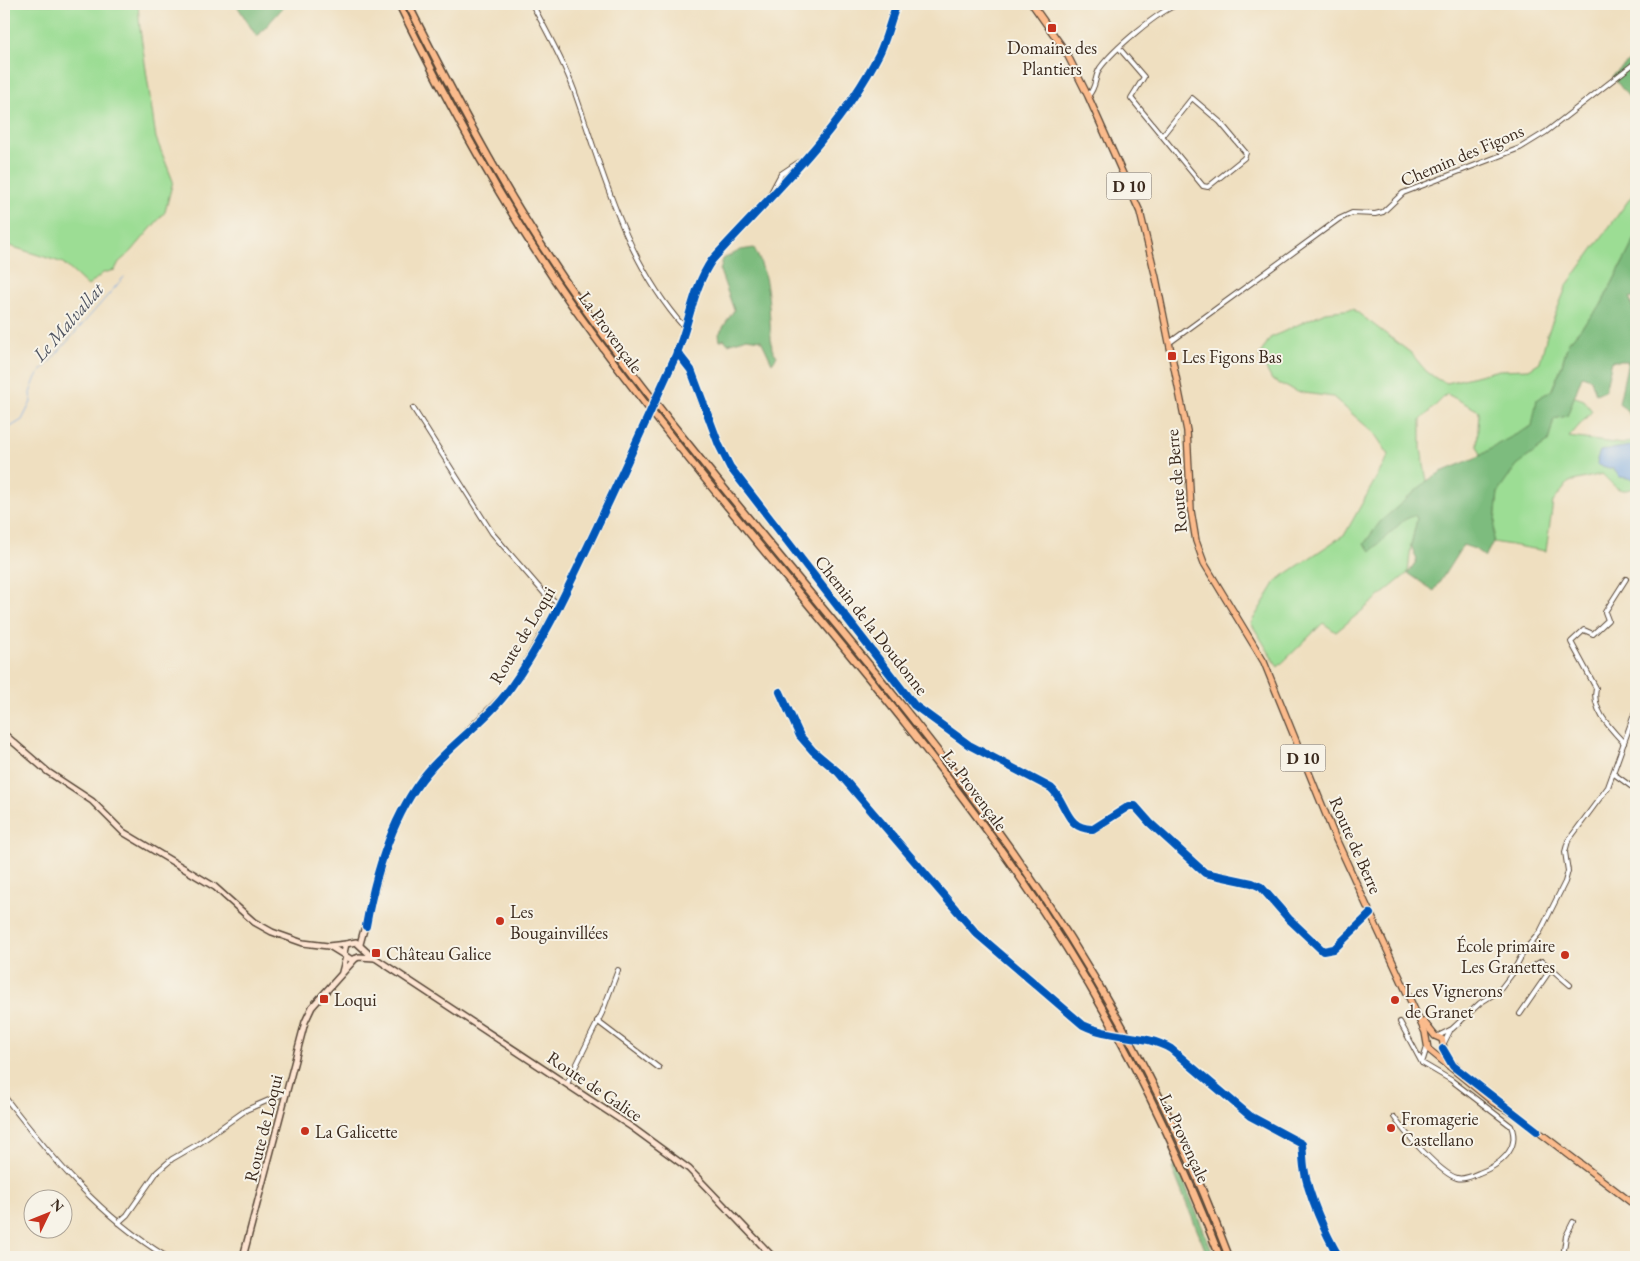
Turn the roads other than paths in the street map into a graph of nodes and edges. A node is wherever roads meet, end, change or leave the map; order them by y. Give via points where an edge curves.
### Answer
1 (399, 4) edge
2 (408, 4) edge
3 (532, 4) edge
4 (897, 4) edge
5 (1032, 4) edge
6 (1037, 4) edge
7 (1179, 4) edge
8 (1058, 41) junction
9 (1119, 48) junction
10 (1636, 62) edge
11 (1088, 96) junction
12 (1162, 136) junction
13 (684, 327) junction
14 (1170, 343) junction
15 (677, 352) junction
16 (413, 408) dead end
17 (1626, 579) dead end
18 (560, 605) junction
19 (780, 692) dead end
20 (1636, 709) edge
21 (4, 734) edge
22 (1624, 743) junction
23 (1614, 774) junction
24 (1636, 790) edge
25 (1370, 914) junction
26 (366, 926) junction
27 (352, 941) junction
28 (346, 944) junction
29 (328, 946) junction
30 (361, 946) junction
31 (345, 955) junction
32 (357, 958) junction
33 (380, 959) junction
34 (1515, 968) junction
35 (1551, 968) junction
36 (618, 970) dead end
37 (340, 975) junction
38 (1570, 985) dead end
39 (1416, 1013) junction
40 (1520, 1014) dead end
41 (598, 1021) junction
42 (1400, 1022) dead end
43 (1452, 1029) junction
44 (1437, 1036) junction
45 (1427, 1044) junction
46 (1443, 1046) junction
47 (1433, 1053) junction
48 (1422, 1062) junction
49 (659, 1068) dead end
50 (567, 1084) junction
51 (285, 1093) junction
52 (4, 1096) edge
53 (1517, 1116) junction
54 (1394, 1117) dead end
55 (1636, 1206) edge
56 (1573, 1222) dead end
57 (118, 1223) junction
58 (166, 1257) edge
59 (243, 1257) edge
60 (773, 1257) edge
61 (1220, 1257) edge
62 (1228, 1257) edge
63 (1339, 1257) edge
64 (1563, 1257) edge

1 - 61 highway, La Provençale via 483,165 574,307 667,430 916,737 1042,909 1146,1089
2 - 62 highway, La Provençale via 490,160 580,302 657,405 944,759 1048,903 1101,988 1154,1086 1195,1173
3 - 13 street via 566,70 620,224 667,308
4 - 13 main road, Route de Loqui via 883,45 844,112 807,158 712,260 696,290
5 - 8 main road, Route de Berre / D 10
6 - 8 main road, Route de Berre / D 10
7 - 9 street via 1164,10
8 - 11 main road, Route de Berre / D 10
9 - 11 street via 1099,69 1095,89
9 - 12 street via 1144,77 1131,98
10 - 14 street, Chemin des Figons via 1546,132 1520,148 1403,193 1383,212 1352,213 1339,220
11 - 14 main road, Route de Berre / D 10 via 1140,212
12 - 12 street via 1203,186 1208,187 1246,153 1220,122 1192,98
13 - 15 main road, Route de Loqui
14 - 25 main road, Route de Berre / D 10 via 1187,431 1191,511 1199,548 1219,592 1264,662
15 - 18 main road, Route de Loqui, bridge
15 - 25 street, Chemin de la Doudonne via 690,370 730,467 918,709 969,745 1051,788 1066,814 1083,827 1093,829 1128,806 1135,806 1204,873 1261,887 1323,951 1334,949
16 - 18 street via 492,533 544,593
17 - 22 street via 1605,612 1608,620 1593,634 1584,630 1571,642 1596,688 1594,696 1602,717
18 - 26 main road, Route de Loqui via 511,688 432,766 410,797 387,846
19 - 63 street, bridge via 800,736 838,772 972,930 1079,1022 1100,1031 1159,1042 1250,1116 1302,1144 1304,1168 1315,1202 1328,1239
20 - 22 street
21 - 29 main road via 48,772 92,801 124,832 215,887 254,922 293,940
22 - 23 street
23 - 24 street
23 - 34 street via 1605,793 1568,841 1566,882 1541,930
25 - 39 main road, Route de Berre
26 - 27 main road
26 - 30 main road, Route de Loqui
27 - 28 main road
27 - 30 main road, Route de Galice
28 - 29 main road
28 - 31 main road
29 - 31 main road
30 - 32 main road, Route de Loqui
30 - 33 main road, Route de Galice
31 - 32 main road
31 - 37 main road
32 - 33 main road
32 - 37 main road, Route de Loqui
33 - 50 main road, Route de Galice
34 - 35 street via 1529,970 1542,961
34 - 43 street via 1499,991 1480,1003
35 - 38 street
35 - 40 street
36 - 41 street
37 - 51 main road, Route de Loqui via 312,1007 299,1040
39 - 44 main road, Route de Berre
39 - 45 main road, Route de Berre
41 - 49 street
41 - 50 street
42 - 48 street
43 - 44 street
43 - 46 street
44 - 45 main road
44 - 46 main road, Route de Berre
45 - 47 main road
45 - 48 street
46 - 47 main road
46 - 53 main road via 1453,1066
47 - 48 street
47 - 53 main road via 1494,1102
48 - 54 street via 1512,1126 1515,1134 1509,1152 1488,1170 1454,1178 1425,1153
50 - 60 main road, Route de Galice via 689,1168
51 - 57 street via 246,1110 172,1159 157,1172
51 - 59 main road, Route de Loqui via 270,1162
52 - 57 street via 54,1161
53 - 55 main road
56 - 64 street via 1566,1236
57 - 58 street

